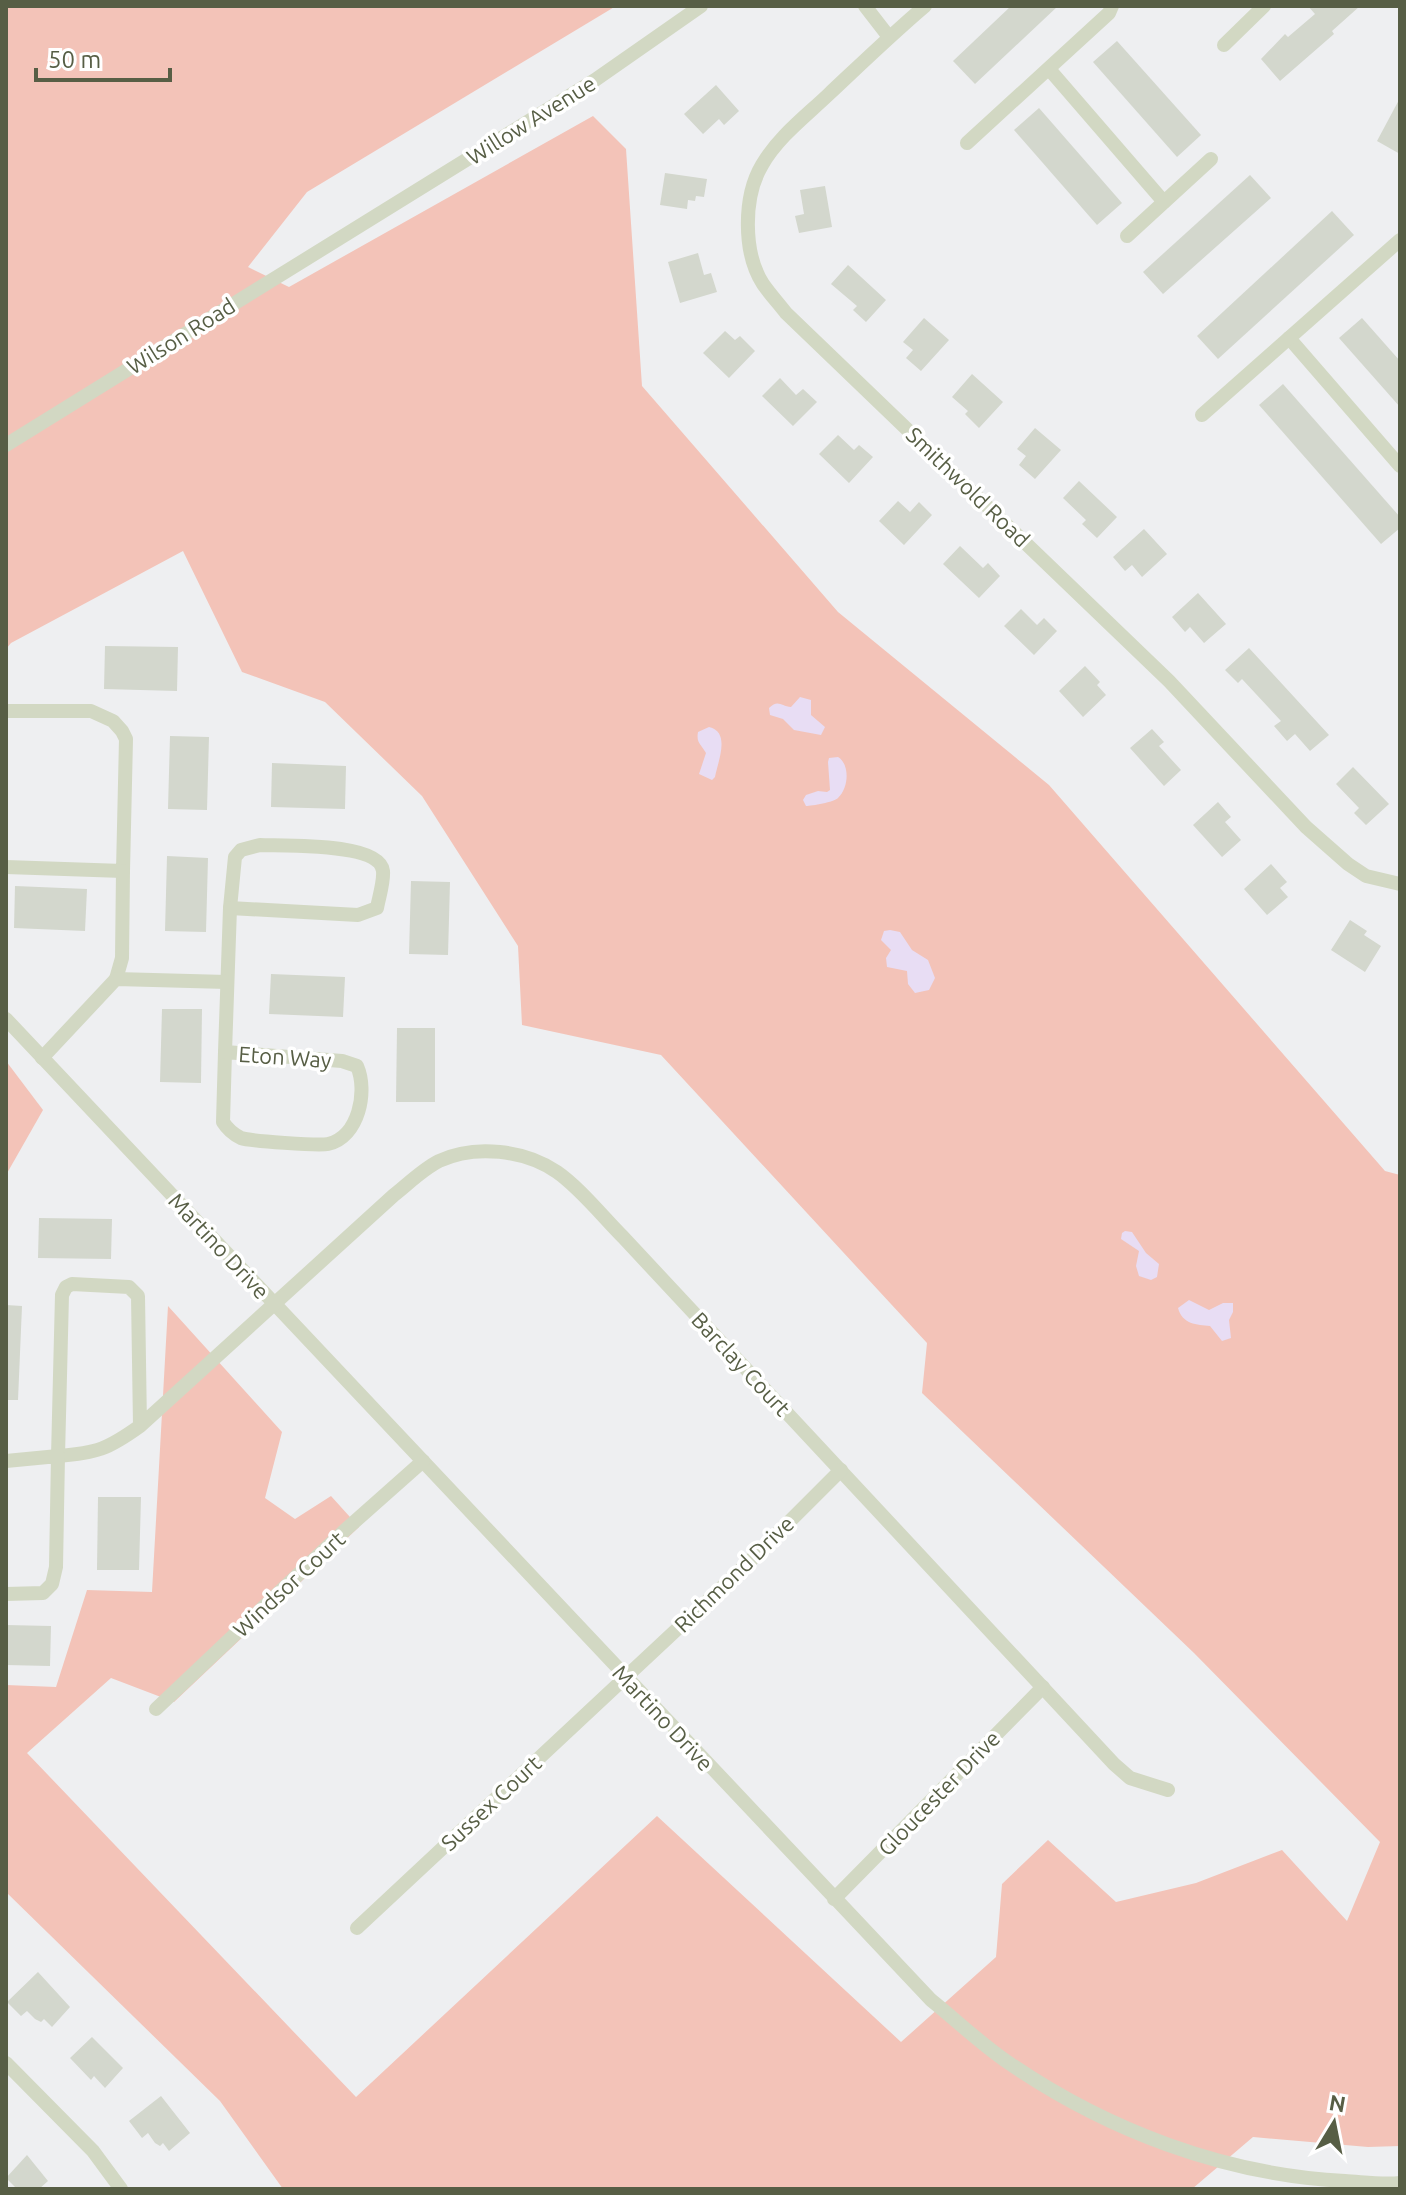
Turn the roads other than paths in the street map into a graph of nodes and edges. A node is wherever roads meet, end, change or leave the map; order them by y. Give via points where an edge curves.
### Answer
1 (701, 6) edge
2 (865, 6) edge
3 (925, 6) edge
4 (1112, 6) edge
5 (1264, 6) edge
6 (889, 37) junction
7 (1224, 45) dead end
8 (1049, 69) junction
9 (967, 143) dead end
10 (1211, 159) dead end
11 (1164, 202) junction
12 (356, 227) joint
13 (1127, 236) dead end
14 (1400, 240) edge
15 (1289, 338) junction
16 (1202, 415) dead end
17 (6, 445) edge
18 (1400, 466) edge
19 (6, 711) edge
20 (6, 867) edge
21 (123, 871) junction
22 (1400, 884) edge
23 (230, 908) junction
24 (116, 979) junction
25 (227, 982) junction
26 (6, 1019) edge
27 (225, 1052) junction
28 (42, 1058) junction
29 (273, 1303) junction
30 (140, 1426) junction
31 (58, 1456) junction
32 (6, 1461) edge
33 (423, 1461) junction
34 (841, 1470) junction
35 (6, 1594) edge
36 (625, 1678) junction
37 (1043, 1687) junction
38 (156, 1709) dead end
39 (1168, 1790) dead end
40 (834, 1899) junction
41 (357, 1928) dead end
42 (6, 2063) edge
43 (1400, 2183) edge
44 (1318, 2184) edge
45 (121, 2189) edge

1 - 12 street, Willow Avenue via 595,80
2 - 6 street
3 - 6 street, Smithwold Road
4 - 8 street
5 - 7 street
6 - 22 street, Smithwold Road via 777,143 760,167 748,227 762,282 786,313 1169,681 1306,827 1366,876
8 - 9 street
8 - 11 street
10 - 11 street
11 - 13 street
12 - 17 street, Wilson Road
14 - 15 street
15 - 16 street
15 - 18 street
19 - 21 street via 91,711 122,731
20 - 21 street
21 - 24 street via 122,958
23 - 23 street, Eton Way via 235,857 260,845 367,853 380,861 383,871 377,908 358,915
23 - 25 street, Eton Way
24 - 25 street
24 - 28 street
25 - 27 street, Eton Way
26 - 28 street, Martino Drive
27 - 27 street, Eton Way via 223,1122 228,1131 244,1139 329,1144 354,1123 362,1076 357,1066
28 - 29 street, Martino Drive
29 - 30 street, Barclay Court
29 - 33 street, Martino Drive
29 - 34 street, Barclay Court via 437,1162 487,1151 527,1156 558,1172
30 - 31 street, Barclay Court via 114,1445
30 - 31 street via 138,1296 129,1287 72,1284 62,1295
31 - 32 street, Barclay Court
31 - 35 street via 52,1584 43,1593
33 - 36 street, Martino Drive
33 - 38 street, Windsor Court
34 - 36 street, Richmond Drive
34 - 37 street, Barclay Court
36 - 40 street, Martino Drive
36 - 41 street, Sussex Court
37 - 39 street, Barclay Court via 1130,1778
37 - 40 street, Gloucester Drive
40 - 44 street, Martino Drive via 931,2000 1004,2060 1057,2093 1185,2152
42 - 45 street via 93,2151
43 - 44 street, Martino Drive

